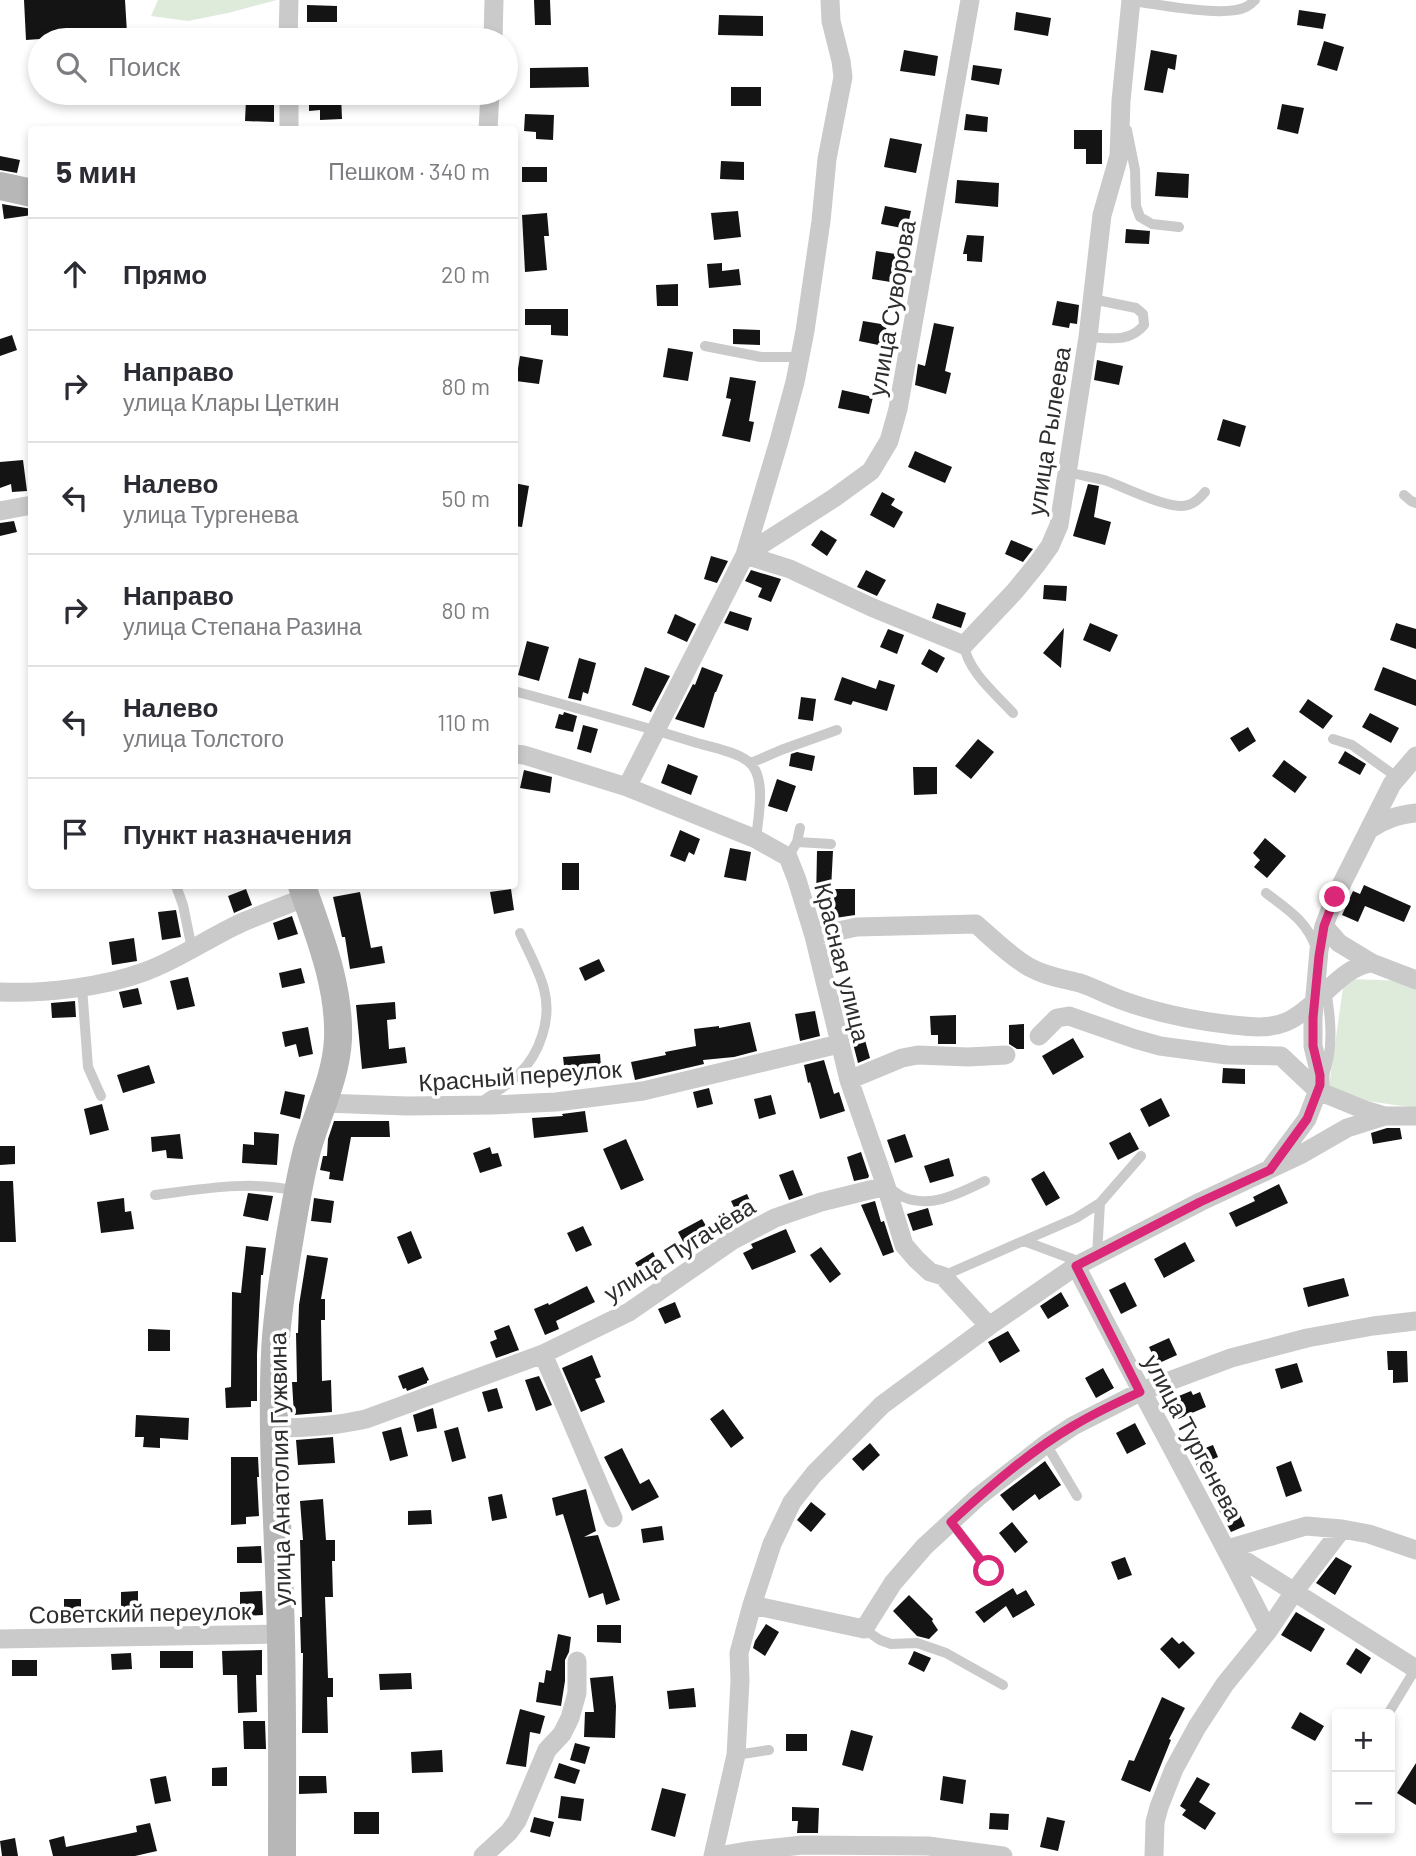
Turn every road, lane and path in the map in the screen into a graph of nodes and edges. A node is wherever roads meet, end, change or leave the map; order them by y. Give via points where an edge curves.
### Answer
1 (289, 0) edge
2 (495, 0) edge
3 (830, 0) edge
4 (970, 0) edge
5 (1255, 0) edge
6 (1131, 1) edge
7 (288, 28) edge
8 (493, 28) edge
9 (1121, 101) junction
10 (289, 105) edge
11 (489, 105) edge
12 (289, 126) edge
13 (488, 126) edge
14 (0, 186) edge
15 (28, 192) edge
16 (1179, 227) dead end
17 (1092, 299) junction
18 (1088, 337) junction
19 (705, 346) dead end
20 (800, 357) junction
21 (1067, 472) junction
22 (1205, 492) dead end
23 (1404, 495) dead end
24 (1416, 503) edge
25 (28, 506) edge
26 (0, 511) edge
27 (745, 555) junction
28 (964, 645) junction
29 (518, 692) edge
30 (1013, 713) dead end
31 (657, 730) junction
32 (837, 730) dead end
33 (1333, 739) dead end
34 (518, 754) edge
35 (1416, 756) edge
36 (751, 764) junction
37 (1398, 778) junction
38 (627, 788) junction
39 (1416, 813) edge
40 (800, 828) dead end
41 (1369, 830) junction
42 (756, 839) junction
43 (831, 844) dead end
44 (793, 850) junction
45 (177, 889) edge
46 (304, 891) edge
47 (1266, 892) dead end
48 (1324, 926) junction
49 (520, 933) dead end
50 (814, 936) junction
51 (192, 949) junction
52 (1319, 956) junction
53 (1372, 963) junction
54 (1416, 980) edge
55 (82, 987) junction
56 (0, 992) edge
57 (1320, 997) junction
58 (1039, 1036) dead end
59 (839, 1044) junction
60 (1006, 1055) dead end
61 (849, 1080) junction
62 (1319, 1088) junction
63 (101, 1096) dead end
64 (324, 1103) junction
65 (477, 1105) junction
66 (1385, 1116) junction
67 (1416, 1116) edge
68 (1141, 1156) dead end
69 (1270, 1170) junction
70 (985, 1181) dead end
71 (886, 1186) junction
72 (297, 1191) junction
73 (155, 1195) dead end
74 (1100, 1203) junction
75 (1024, 1241) junction
76 (1085, 1262) junction
77 (943, 1276) junction
78 (1416, 1321) edge
79 (989, 1326) junction
80 (543, 1354) junction
81 (1140, 1392) junction
82 (275, 1428) junction
83 (1046, 1444) junction
84 (1077, 1496) dead end
85 (613, 1518) dead end
86 (951, 1522) junction
87 (1342, 1529) junction
88 (1227, 1549) junction
89 (1416, 1550) edge
90 (989, 1571) dead end
91 (1294, 1592) junction
92 (752, 1605) junction
93 (864, 1629) junction
94 (1268, 1631) junction
95 (281, 1634) junction
96 (0, 1639) edge
97 (577, 1661) dead end
98 (1416, 1668) edge
99 (1003, 1685) dead end
100 (1391, 1709) edge
101 (769, 1750) dead end
102 (736, 1755) junction
103 (282, 1856) edge
104 (483, 1856) edge
105 (716, 1856) edge
106 (1003, 1856) edge
107 (1154, 1856) edge

1 - 7 street
2 - 8 street
3 - 20 street via 843,77
4 - 27 street, улица Суворова via 889,441 871,471
5 - 6 lane via 1232,11
6 - 9 street, улица Рылеева
9 - 16 lane via 1140,217 1152,224
9 - 17 street, улица Рылеева via 1119,156 1102,215
10 - 12 street
11 - 13 street
14 - 15 street
17 - 18 street, улица Рылеева
17 - 18 lane via 1136,308 1143,314 1144,326 1129,337
18 - 21 street, улица Рылеева
19 - 20 lane via 761,357
20 - 27 street
21 - 22 lane via 1178,506 1188,505
21 - 28 street, улица Рылеева via 1059,525 1050,546
23 - 24 lane
25 - 26 street
27 - 28 street via 790,569
27 - 31 street
28 - 30 lane via 972,666
29 - 31 lane
31 - 36 lane via 734,754
31 - 38 street
32 - 36 lane
33 - 37 lane via 1352,745
34 - 38 street, Красная улица
35 - 37 street
36 - 42 lane via 761,796
37 - 41 street
38 - 42 street, Красная улица
39 - 41 street via 1383,820
40 - 44 lane
41 - 48 street
42 - 44 street, Красная улица
43 - 44 lane
44 - 50 street, Красная улица
45 - 51 lane
46 - 51 street
46 - 64 street, улица Анатолия Гужвина via 329,965 337,1010 335,1066
47 - 52 lane via 1301,919
48 - 52 street
48 - 53 street via 1339,943
49 - 65 lane via 545,992 545,1024 533,1058 518,1076
50 - 57 street via 857,927 976,924 1029,967 1053,978 1202,1022 1268,1027 1301,1014
50 - 59 street, Красная улица
51 - 55 street via 145,972
52 - 57 street
53 - 54 street
53 - 57 street via 1363,963
55 - 56 street
55 - 63 lane via 88,1067
57 - 62 street via 1313,1046
58 - 62 street via 1057,1018 1069,1016 1160,1046 1281,1056
59 - 61 street, Красная улица
59 - 65 street, Красный переулок via 643,1091 556,1102
60 - 61 street via 910,1056
61 - 71 street, Красная улица
62 - 66 street
62 - 69 street via 1307,1119
64 - 65 street, Красный переулок
64 - 72 street, улица Анатолия Гужвина
66 - 67 street
66 - 69 street via 1347,1128
68 - 74 lane
69 - 76 street
70 - 71 lane via 940,1200 904,1198
71 - 77 street, Красная улица via 904,1245 930,1272
71 - 80 street, улица Пугачёва via 775,1218 733,1240 629,1312
72 - 73 lane via 257,1185
72 - 82 street, улица Анатолия Гужвина via 280,1297
74 - 75 lane
74 - 76 lane
75 - 76 lane
75 - 77 lane
76 - 79 street
76 - 81 street, улица Тургенева
77 - 79 street, Красная улица
78 - 81 street via 1307,1338 1231,1358
79 - 92 street via 882,1405 814,1474 792,1502 772,1544
80 - 82 street, улица Пугачёва via 366,1419
80 - 85 street
81 - 83 street
81 - 88 street, улица Тургенева
82 - 95 street, улица Анатолия Гужвина
83 - 84 lane
83 - 86 street
86 - 90 lane
86 - 93 street via 893,1583
87 - 88 street via 1306,1527
87 - 89 street
87 - 91 street
88 - 91 street
88 - 94 street, улица Тургенева
91 - 94 street
91 - 98 street
92 - 93 street
92 - 102 street via 739,1653
93 - 99 lane via 891,1644 917,1643 946,1653
94 - 107 street via 1225,1684 1174,1769 1158,1807
95 - 96 street, Советский переулок
95 - 103 street, улица Анатолия Гужвина
97 - 104 street via 577,1693 570,1718 547,1750 517,1821
98 - 100 lane
101 - 102 lane
102 - 105 street
105 - 106 street via 803,1845 928,1846

